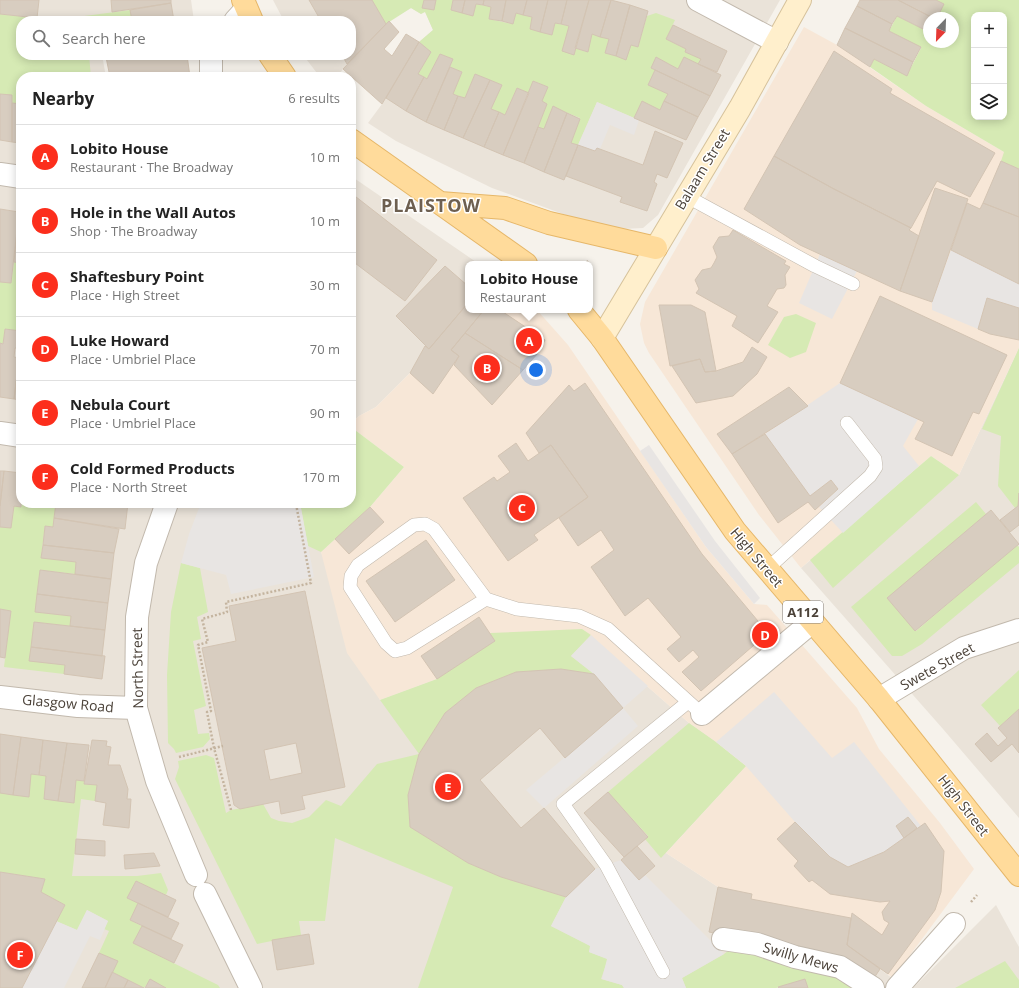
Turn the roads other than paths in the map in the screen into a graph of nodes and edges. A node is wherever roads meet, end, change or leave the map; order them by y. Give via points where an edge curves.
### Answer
1 (698, 0) edge
2 (800, 0) edge
3 (777, 42) junction
4 (211, 60) edge
5 (273, 60) edge
6 (211, 72) edge
7 (282, 72) edge
8 (356, 144) edge
9 (0, 174) edge
10 (16, 176) edge
11 (686, 196) junction
12 (440, 203) junction
13 (656, 248) junction
14 (522, 261) edge
15 (853, 284) dead end
16 (581, 313) edge
17 (602, 338) junction
18 (847, 423) dead end
19 (0, 433) edge
20 (16, 435) edge
21 (165, 508) edge
22 (767, 569) junction
23 (486, 599) junction
24 (812, 622) junction
25 (1017, 634) edge
26 (0, 697) edge
27 (880, 699) junction
28 (136, 708) junction
29 (695, 708) junction
30 (196, 875) dead end
31 (1019, 875) edge
32 (205, 894) dead end
33 (954, 924) dead end
34 (724, 939) dead end
35 (662, 972) dead end
36 (251, 988) edge
37 (873, 988) edge
38 (898, 988) edge

1 - 3 street
2 - 3 main road, Balaam Street
3 - 11 main road, Balaam Street
4 - 6 street
5 - 7 main road
8 - 12 main road
9 - 10 street
11 - 13 main road, Balaam Street
11 - 15 lane
12 - 13 main road via 505,208 549,223
12 - 14 main road
13 - 17 main road, Balaam Street
16 - 17 main road, A112
17 - 22 main road, High Street / A112 via 720,512
18 - 22 lane via 875,459 876,467 870,476
19 - 20 street
21 - 28 street, North Street via 146,563 137,617
22 - 24 main road, High Street / A112
23 - 23 lane via 407,648 395,651 386,643 350,586 351,576 358,566 414,526 425,524 434,529
23 - 29 lane via 517,609 579,616 608,630
24 - 27 main road, High Street / A112
24 - 29 street
25 - 27 street, Swete Street via 964,648
26 - 28 street, Glasgow Road via 78,706
27 - 31 main road, High Street / A112
28 - 30 street, North Street via 151,764
29 - 35 lane via 563,804 606,865
32 - 36 street
33 - 38 street
34 - 37 street, Swilly Mews via 757,944 794,957 840,966

